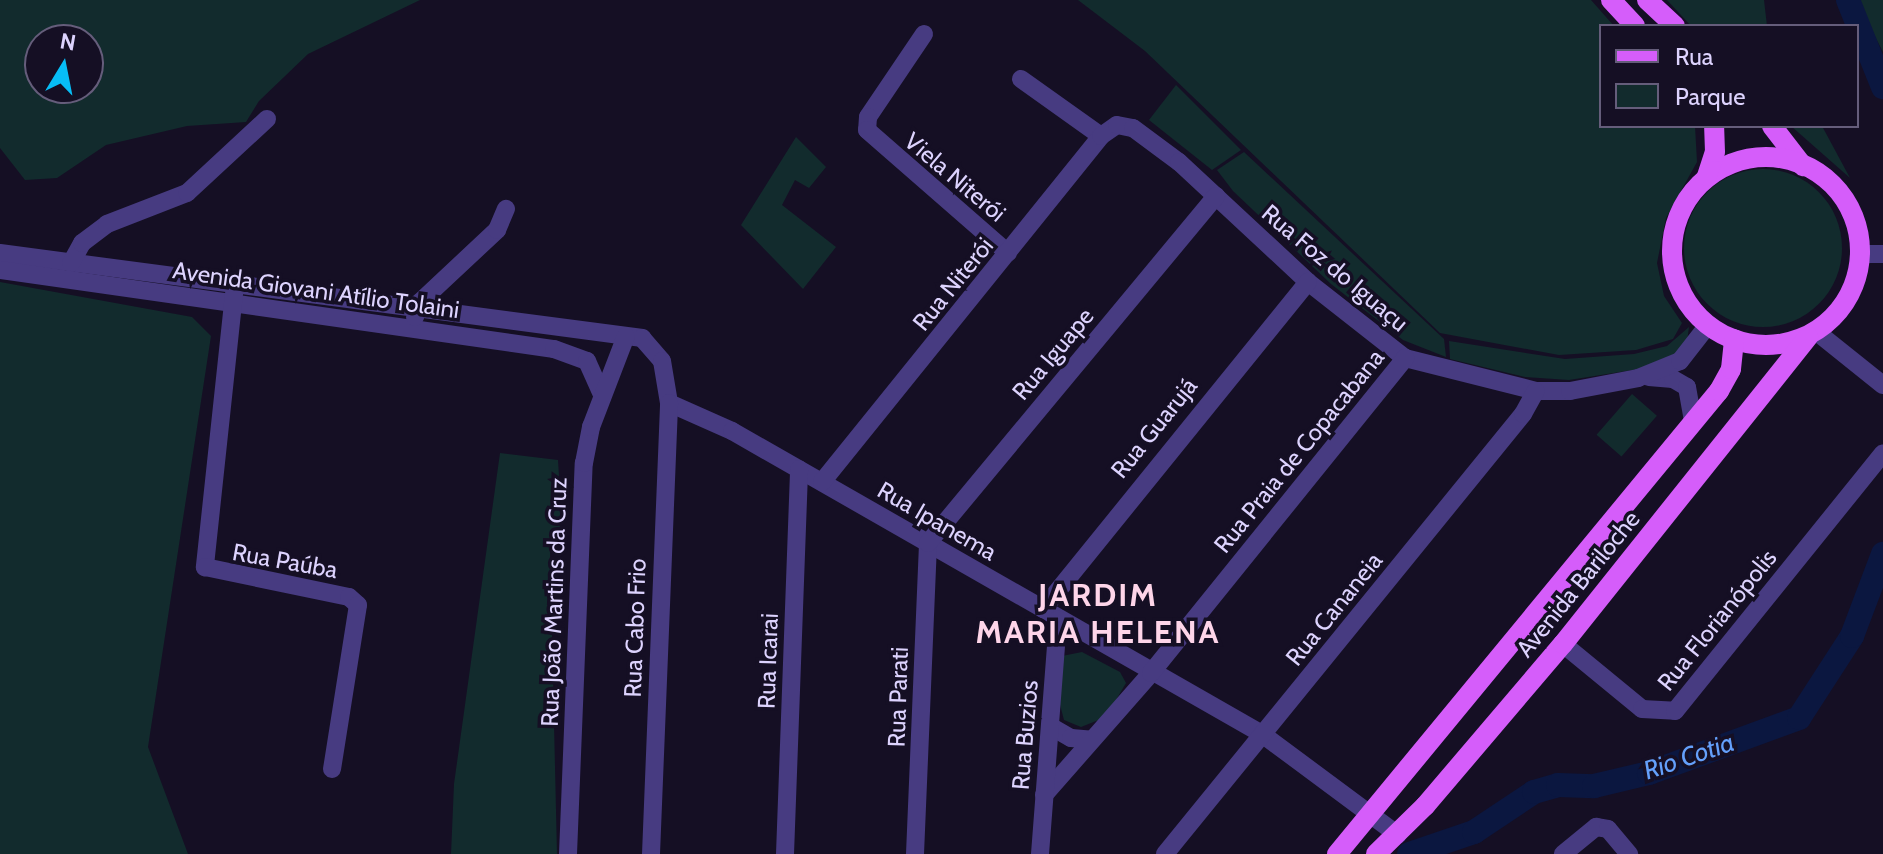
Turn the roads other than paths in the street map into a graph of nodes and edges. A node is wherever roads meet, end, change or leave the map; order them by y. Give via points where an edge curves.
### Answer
1 (1611, 0) edge
2 (1647, 0) edge
3 (1633, 24) edge
4 (1673, 24) edge
5 (924, 34) dead end
6 (1021, 79) dead end
7 (267, 119) dead end
8 (1125, 125) joint
9 (1714, 128) edge
10 (1774, 128) edge
11 (1101, 136) junction
12 (1803, 166) junction
13 (1707, 176) junction
14 (1216, 196) junction
15 (506, 209) dead end
16 (0, 253) edge
17 (1008, 253) junction
18 (1860, 254) junction
19 (1883, 254) edge
20 (71, 263) junction
21 (0, 270) edge
22 (1308, 282) junction
23 (234, 294) junction
24 (415, 318) junction
25 (1708, 325) junction
26 (1813, 335) junction
27 (634, 337) junction
28 (1734, 339) junction
29 (1405, 358) junction
30 (1638, 378) junction
31 (1883, 385) edge
32 (1536, 391) junction
33 (602, 394) junction
34 (669, 403) junction
35 (1693, 420) junction
36 (1883, 453) edge
37 (799, 469) junction
38 (822, 482) junction
39 (928, 543) junction
40 (1050, 615) junction
41 (1563, 644) junction
42 (1151, 673) junction
43 (1050, 726) junction
44 (1262, 734) junction
45 (1092, 740) junction
46 (332, 769) dead end
47 (1044, 795) junction
48 (1371, 812) junction
49 (1398, 835) junction
50 (568, 854) edge
51 (651, 854) edge
52 (785, 854) edge
53 (915, 854) edge
54 (1040, 854) edge
55 (1165, 854) edge
56 (1337, 854) edge
57 (1376, 854) edge
58 (1563, 854) edge
59 (1629, 854) edge

1 - 3 main road
2 - 4 main road
5 - 17 street, Viela Niterói via 868,117 872,137
6 - 11 street
7 - 20 street via 187,193 107,224 82,243
8 - 11 street, Rua Niterói via 1109,127
8 - 14 street, Rua Foz do Iguaçu via 1179,162
9 - 13 main road via 1715,152
10 - 12 main road
11 - 17 street, Rua Niterói
12 - 13 main road via 1753,158
12 - 18 main road via 1822,177 1850,211
13 - 25 main road via 1678,215 1672,263 1690,308
14 - 22 street, Rua Foz do Iguaçu
14 - 39 street, Rua Iguape
15 - 24 street via 488,241
16 - 20 street, Avenida Giovani Atílio Tolaini
17 - 38 street, Rua Niterói
18 - 19 street
18 - 26 main road via 1855,284 1840,311
20 - 23 street, Avenida Giovani Atílio Tolaini
21 - 23 street, Avenida Giovani Atílio Tolaini
22 - 29 street, Rua Foz do Iguaçu
22 - 40 street, Rua Guarujá
23 - 24 street, Avenida Giovani Atílio Tolaini
23 - 46 street, Rua Paúba via 205,567 349,597 358,605
24 - 27 street, Avenida Giovani Atílio Tolaini
24 - 33 street, Avenida Giovani Atílio Tolaini via 574,353 594,371
25 - 28 main road
25 - 30 street, Rua Foz do Iguaçu via 1680,361
26 - 28 main road via 1763,345
26 - 31 street
26 - 41 main road, Avenida Bariloche
27 - 33 street, Rua João Martins da Cruz via 618,357
27 - 34 street via 662,361
28 - 35 main road, Avenida Bariloche via 1726,380
29 - 32 street, Rua Foz do Iguaçu
29 - 42 street, Rua Praia de Copacabana
30 - 32 street, Rua Foz do Iguaçu via 1582,390
30 - 35 street, Rua Foz do Iguaçu via 1681,382 1691,395
32 - 44 street, Rua Cananeia via 1523,414
33 - 50 street, Rua João Martins da Cruz via 584,463 579,519
34 - 37 street, Rua Ipanema
34 - 51 street, Rua Cabo Frio
35 - 48 main road, Avenida Bariloche
36 - 41 street, Rua Florianópolis via 1675,711 1642,709
37 - 38 street, Rua Ipanema
37 - 52 street, Rua Icarai
38 - 39 street, Rua Ipanema
39 - 40 street, Rua Ipanema
39 - 53 street, Rua Parati
40 - 42 street, Rua Ipanema
40 - 43 street, Rua Buzios
41 - 49 main road, Avenida Bariloche
42 - 44 street, Rua Ipanema
42 - 45 street, Rua Praia de Copacabana
43 - 45 street via 1071,738
43 - 47 street, Rua Buzios
44 - 48 street, Rua Ipanema
44 - 55 street, Rua Cananeia
45 - 47 street, Rua Praia de Copacabana
47 - 54 street, Rua Buzios
48 - 49 street, Rua Ipanema
48 - 56 main road, Avenida Bariloche
49 - 57 main road, Avenida Bariloche
58 - 59 street via 1596,827 1608,829

